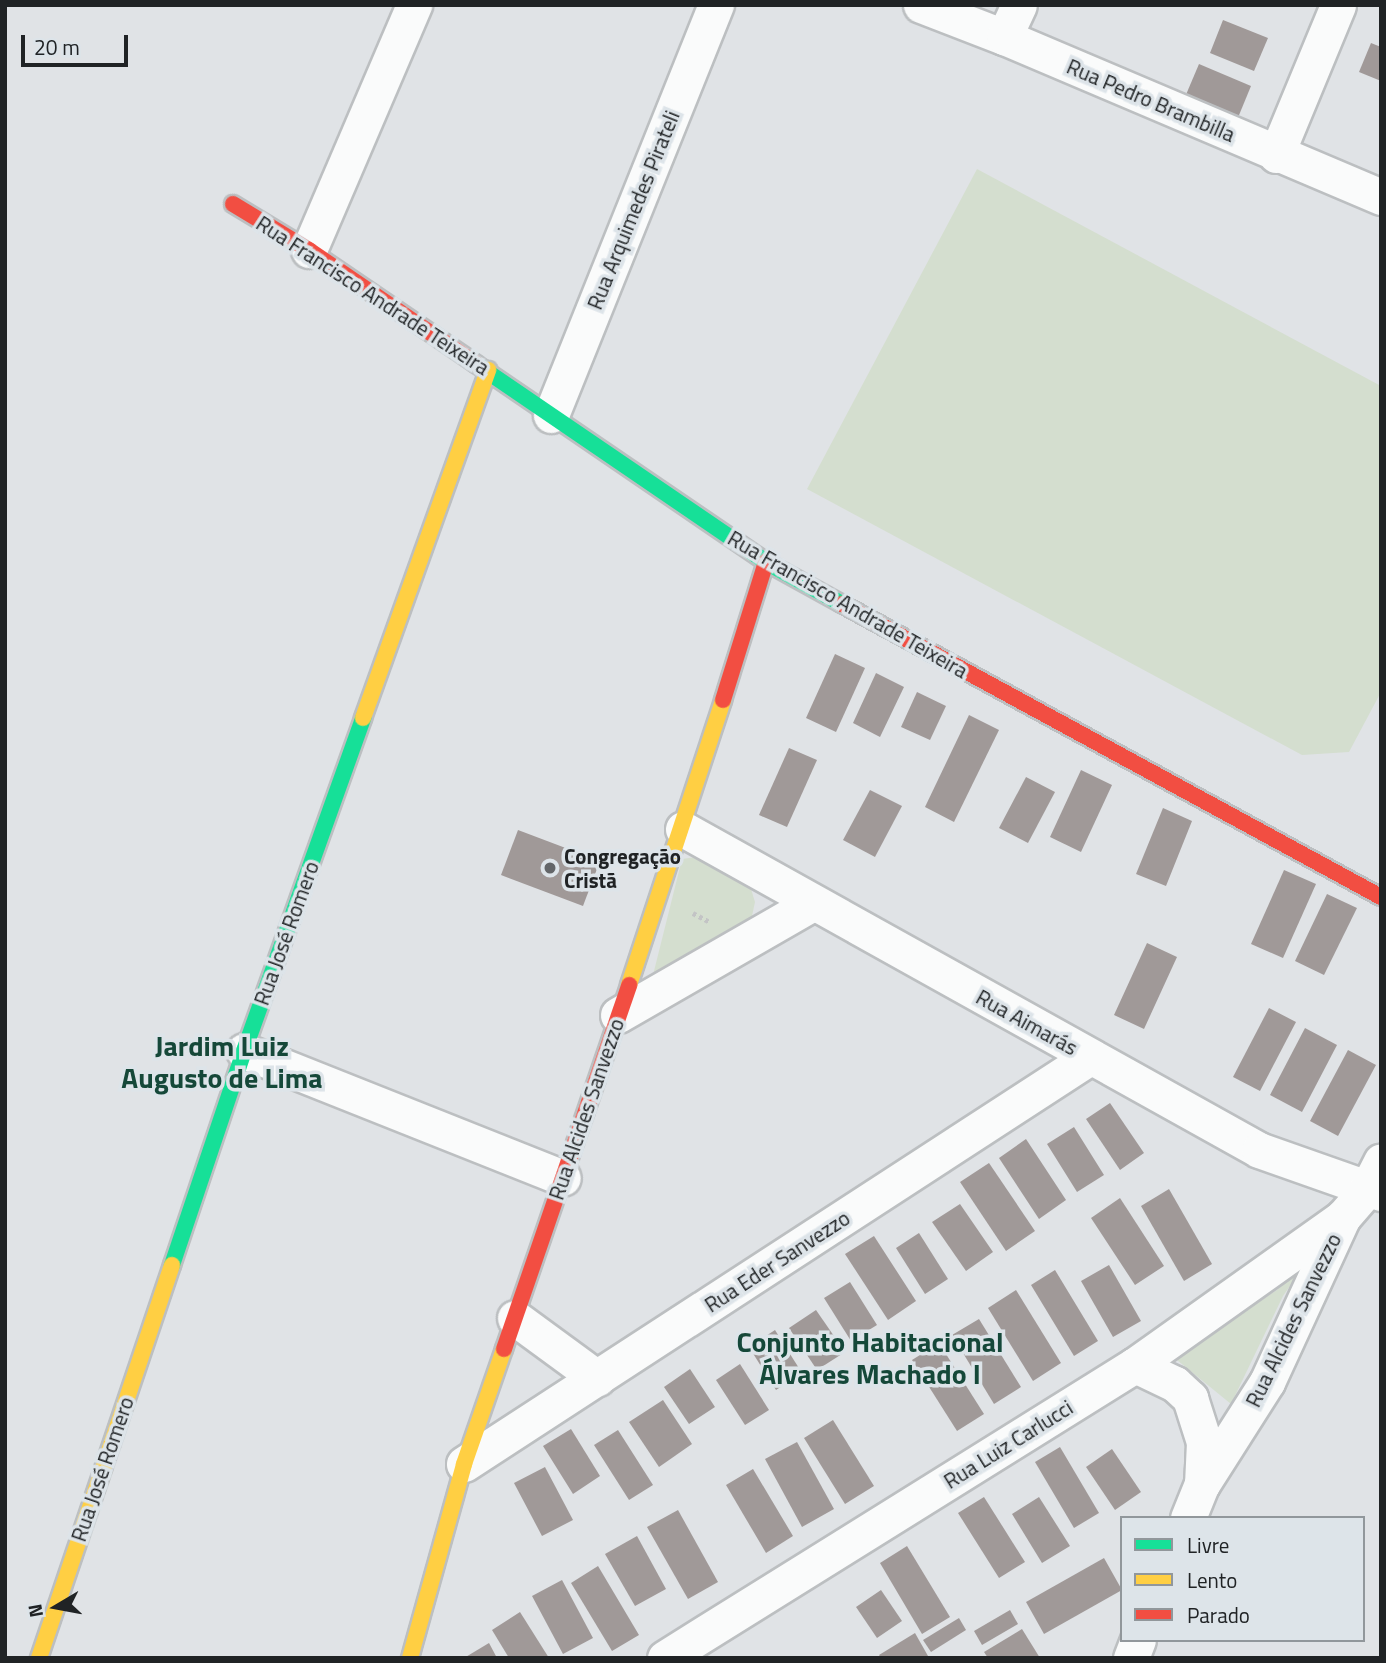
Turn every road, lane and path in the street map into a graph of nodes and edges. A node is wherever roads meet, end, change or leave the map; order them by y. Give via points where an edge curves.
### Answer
1 (414, 5) edge
2 (716, 5) edge
3 (921, 5) edge
4 (1019, 5) edge
5 (1338, 5) edge
6 (1004, 37) junction
7 (1276, 155) junction
8 (1381, 197) edge
9 (233, 204) dead end
10 (309, 250) junction
11 (488, 370) junction
12 (551, 415) junction
13 (766, 562) junction
14 (682, 829) junction
15 (660, 895) junction
16 (1381, 897) edge
17 (813, 903) junction
18 (744, 941) junction
19 (618, 1015) junction
20 (244, 1051) junction
21 (1090, 1057) junction
22 (563, 1178) junction
23 (1376, 1181) edge
24 (1343, 1217) junction
25 (514, 1318) junction
26 (1135, 1365) junction
27 (597, 1378) junction
28 (464, 1464) junction
29 (1202, 1484) junction
30 (1189, 1516) edge
31 (39, 1658) edge
32 (410, 1658) edge
33 (665, 1658) edge

1 - 10 street
2 - 12 street, Rua Arquimedes Pirateli
3 - 6 street, Rua Pedro Brambilla
4 - 6 street
5 - 7 street
6 - 7 street, Rua Pedro Brambilla
7 - 8 street, Rua Pedro Brambilla
9 - 10 street, Rua Francisco Andrade Teixeira
10 - 11 street, Rua Francisco Andrade Teixeira
11 - 12 street, Rua Francisco Andrade Teixeira
11 - 20 street, Rua José Romero
12 - 13 street, Rua Francisco Andrade Teixeira
13 - 14 street, Rua Alcides Sanvezzo
13 - 16 street, Rua Francisco Andrade Teixeira
14 - 15 street, Rua Alcides Sanvezzo
14 - 17 street, Rua Aimarás
15 - 18 path
15 - 19 street, Rua Alcides Sanvezzo
17 - 18 street
17 - 21 street, Rua Aimarás
18 - 19 street
19 - 22 street, Rua Alcides Sanvezzo
20 - 22 street
20 - 31 street, Rua José Romero
21 - 23 street, Rua Aimarás via 1259,1150
21 - 27 street, Rua Eder Sanvezzo
22 - 25 street, Rua Alcides Sanvezzo
23 - 24 street, Rua Alcides Sanvezzo
24 - 26 street, Rua Luiz Carlucci
24 - 29 street, Rua Alcides Sanvezzo via 1267,1382
25 - 27 street
25 - 28 street, Rua Alcides Sanvezzo
26 - 29 street via 1175,1384 1190,1398 1204,1442
26 - 33 street, Rua Luiz Carlucci
27 - 28 street, Rua Eder Sanvezzo
28 - 32 street, Rua Alcides Sanvezzo
29 - 30 street, Rua Alcides Sanvezzo

